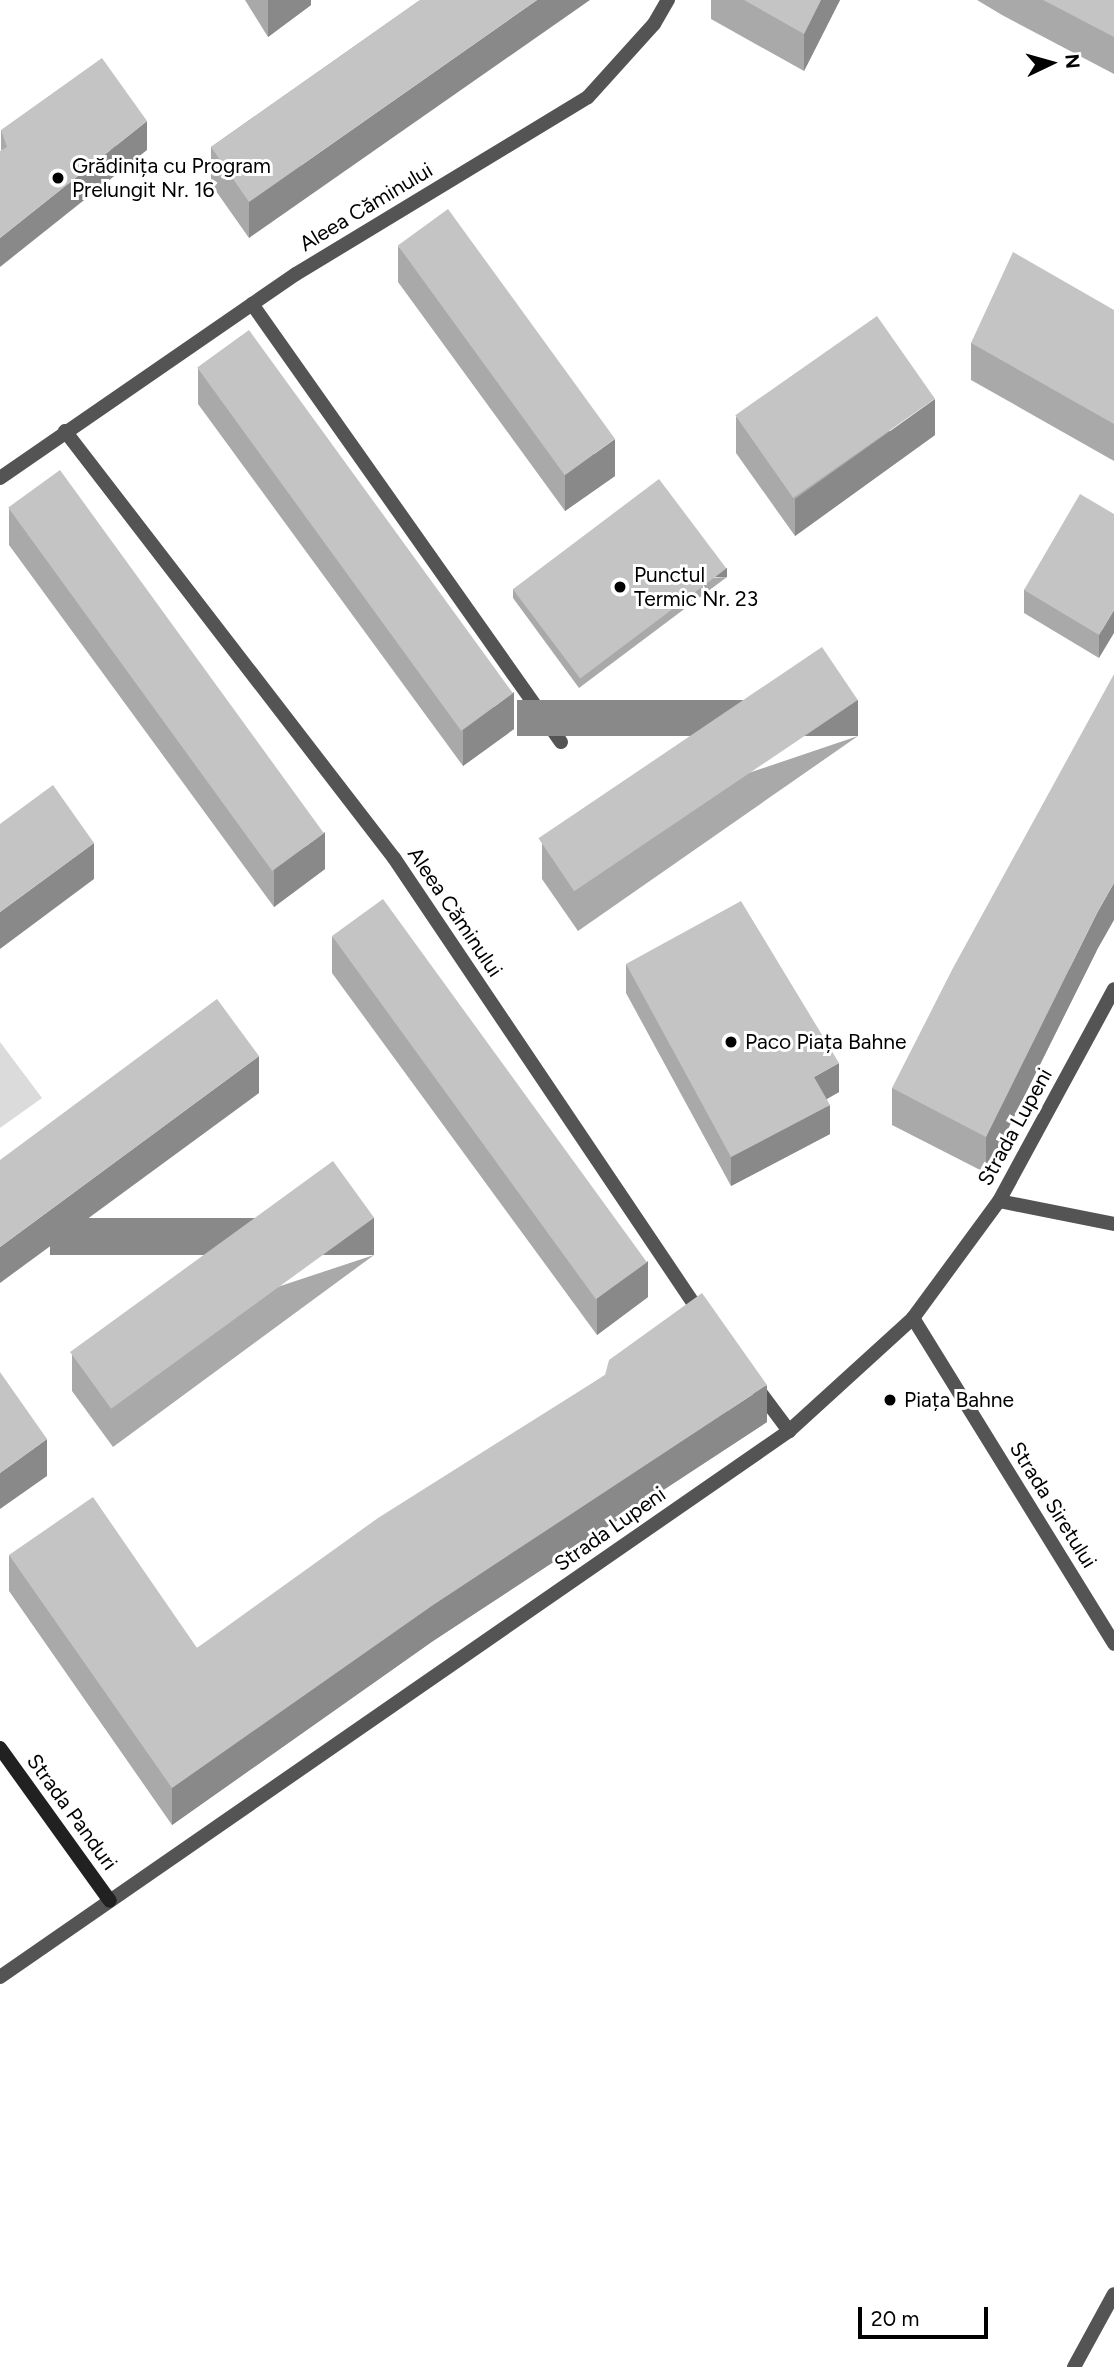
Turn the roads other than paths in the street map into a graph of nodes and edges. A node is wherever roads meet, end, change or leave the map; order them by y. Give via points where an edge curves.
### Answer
1 (668, 0) edge
2 (252, 304) junction
3 (65, 431) junction
4 (0, 478) edge
5 (561, 743) dead end
6 (1114, 989) edge
7 (999, 1200) junction
8 (1114, 1224) edge
9 (913, 1318) junction
10 (710, 1326) edge
11 (749, 1378) edge
12 (789, 1431) junction
13 (1114, 1644) edge
14 (0, 1748) edge
15 (110, 1901) junction
16 (0, 1977) edge
17 (1114, 2294) edge
18 (1074, 2367) edge

1 - 2 street, Aleea Căminului via 654,24 588,97
2 - 3 street, Aleea Căminului
2 - 5 street
3 - 4 street, Aleea Căminului
3 - 10 street, Aleea Căminului via 394,858
6 - 7 street, Strada Lupeni
7 - 8 street
7 - 9 street, Strada Lupeni
9 - 12 street, Strada Lupeni
9 - 13 street, Strada Siretului
11 - 12 street
12 - 15 street, Strada Lupeni
14 - 15 street, Strada Panduri
15 - 16 street, Strada Lupeni
17 - 18 street

